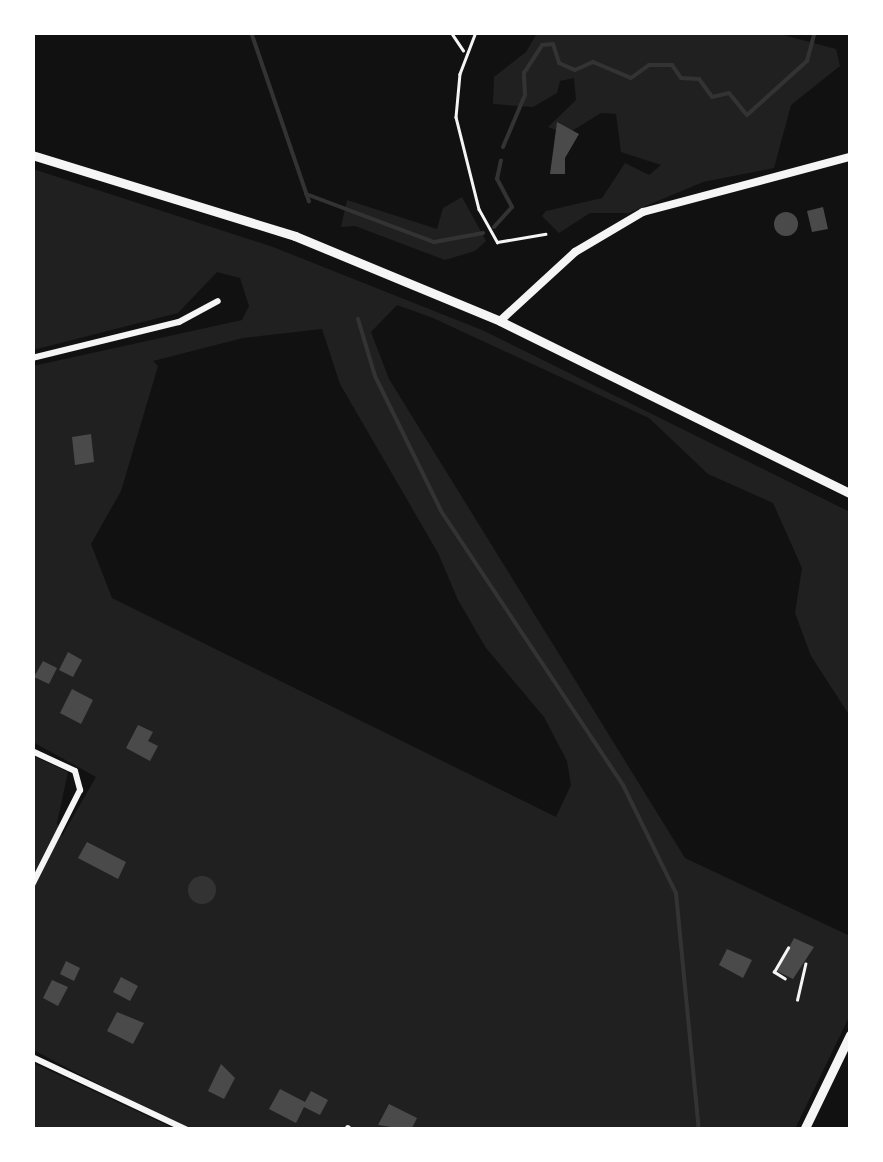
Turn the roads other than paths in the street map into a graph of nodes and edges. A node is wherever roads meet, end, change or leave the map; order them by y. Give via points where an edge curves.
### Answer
1 (451, 32) edge
2 (476, 32) edge
3 (462, 50) dead end
4 (32, 155) edge
5 (850, 158) edge
6 (545, 234) dead end
7 (218, 302) dead end
8 (500, 321) junction
9 (32, 358) edge
10 (850, 494) edge
11 (32, 750) edge
12 (32, 885) edge
13 (850, 1036) edge
14 (32, 1057) edge
15 (187, 1130) edge
16 (804, 1130) edge

1 - 3 lane
2 - 6 lane via 460,74 456,117 479,209 497,242
4 - 8 main road via 295,236
5 - 8 main road via 643,212 586,244
7 - 9 street via 178,322
8 - 10 main road
11 - 12 street via 80,778 76,800
13 - 16 main road
14 - 15 street

